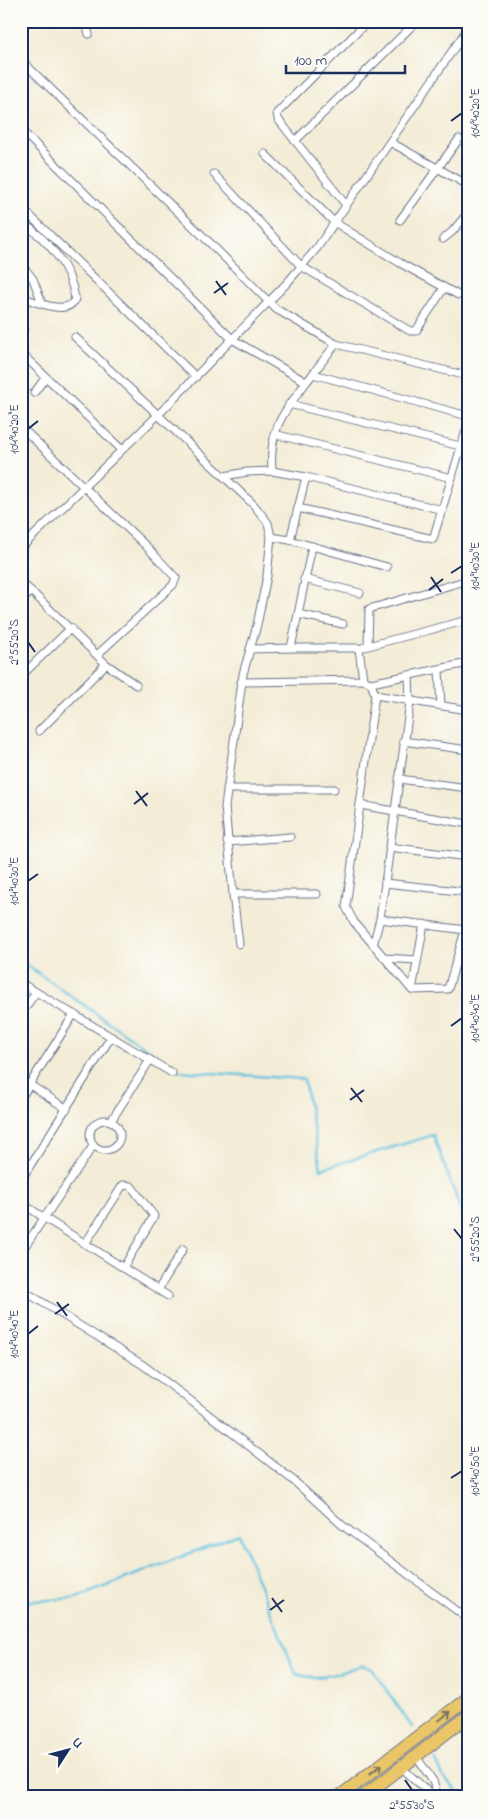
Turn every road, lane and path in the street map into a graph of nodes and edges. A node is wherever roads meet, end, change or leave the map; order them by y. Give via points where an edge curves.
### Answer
1 (28, 21) edge
2 (86, 21) edge
3 (368, 21) edge
4 (417, 21) edge
5 (21, 28) edge
6 (468, 28) edge
7 (89, 34) dead end
8 (21, 60) edge
9 (21, 130) edge
10 (459, 139) dead end
11 (295, 142) junction
12 (390, 142) junction
13 (265, 154) dead end
14 (437, 168) junction
15 (214, 174) dead end
16 (468, 185) edge
17 (346, 205) junction
18 (21, 207) edge
19 (468, 213) edge
20 (400, 220) dead end
21 (21, 222) edge
22 (334, 222) junction
23 (442, 239) dead end
24 (302, 266) junction
25 (23, 267) edge
26 (444, 288) junction
27 (458, 295) dead end
28 (21, 297) edge
29 (42, 303) junction
30 (269, 303) junction
31 (468, 336) edge
32 (75, 337) dead end
33 (232, 339) junction
34 (468, 343) edge
35 (336, 344) junction
36 (21, 353) edge
37 (313, 374) junction
38 (468, 376) edge
39 (46, 377) junction
40 (196, 377) junction
41 (306, 382) junction
42 (34, 393) dead end
43 (289, 404) junction
44 (159, 414) junction
45 (468, 416) edge
46 (468, 424) edge
47 (21, 427) edge
48 (274, 434) junction
49 (460, 446) junction
50 (122, 449) junction
51 (272, 471) junction
52 (224, 476) junction
53 (306, 477) junction
54 (452, 478) junction
55 (83, 486) junction
56 (298, 508) junction
57 (443, 510) junction
58 (271, 537) junction
59 (290, 540) junction
60 (312, 546) junction
61 (21, 548) edge
62 (387, 567) dead end
63 (304, 579) junction
64 (468, 580) edge
65 (21, 582) edge
66 (31, 591) junction
67 (360, 593) dead end
68 (21, 602) edge
69 (298, 614) junction
70 (468, 620) edge
71 (343, 624) dead end
72 (71, 628) junction
73 (368, 646) junction
74 (291, 648) junction
75 (359, 648) junction
76 (250, 649) junction
77 (97, 655) junction
78 (468, 663) edge
79 (106, 664) junction
80 (439, 670) junction
81 (468, 673) edge
82 (409, 674) junction
83 (21, 676) edge
84 (363, 680) junction
85 (241, 682) junction
86 (371, 683) junction
87 (136, 685) dead end
88 (375, 695) junction
89 (410, 702) junction
90 (441, 706) junction
91 (468, 710) edge
92 (39, 731) dead end
93 (403, 741) junction
94 (468, 750) edge
95 (399, 779) junction
96 (334, 788) dead end
97 (468, 788) edge
98 (227, 789) junction
99 (360, 805) junction
100 (396, 812) junction
101 (468, 824) edge
102 (290, 837) dead end
103 (227, 842) junction
104 (389, 847) junction
105 (468, 857) edge
106 (385, 883) junction
107 (468, 892) edge
108 (233, 894) junction
109 (317, 894) dead end
110 (380, 919) junction
111 (468, 920) edge
112 (424, 924) junction
113 (466, 930) junction
114 (239, 944) dead end
115 (373, 945) junction
116 (384, 958) junction
117 (417, 960) junction
118 (21, 983) edge
119 (412, 990) junction
120 (36, 992) junction
121 (21, 1014) edge
122 (74, 1014) junction
123 (111, 1037) junction
124 (150, 1060) junction
125 (172, 1073) dead end
126 (21, 1079) edge
127 (30, 1085) junction
128 (21, 1098) edge
129 (67, 1109) junction
130 (111, 1121) junction
131 (94, 1146) junction
132 (21, 1180) edge
133 (21, 1203) edge
134 (44, 1219) junction
135 (85, 1244) junction
136 (183, 1249) dead end
137 (21, 1252) edge
138 (123, 1268) junction
139 (21, 1289) edge
140 (158, 1290) junction
141 (168, 1296) dead end
142 (468, 1619) edge
143 (468, 1698) edge
144 (468, 1716) edge
145 (418, 1753) junction
146 (400, 1767) junction
147 (339, 1797) edge
148 (363, 1797) edge
149 (434, 1797) edge
150 (438, 1797) edge

1 - 5 street
2 - 7 street
3 - 11 street via 278,111 278,119
4 - 11 street
6 - 12 street
8 - 30 street
9 - 33 street
10 - 14 street
11 - 17 street
12 - 14 street
12 - 17 street
13 - 22 street
14 - 16 street
14 - 20 street
15 - 24 street
17 - 22 street
18 - 40 street
19 - 23 street
21 - 29 street via 54,250 74,294 73,303 66,307
22 - 24 street
22 - 26 street
24 - 26 street via 410,331 416,331 421,325
24 - 30 street
25 - 29 street via 33,279
26 - 27 street
28 - 29 street
30 - 33 street
30 - 35 street
31 - 34 street
32 - 44 street
33 - 40 street
33 - 41 street
35 - 37 street
35 - 38 street
36 - 39 street
37 - 41 street
37 - 45 street
39 - 42 street
39 - 50 street
40 - 44 street
41 - 43 street
43 - 48 street
43 - 49 street
44 - 50 street
44 - 52 street
46 - 49 street
47 - 55 street
48 - 51 street
48 - 54 street
49 - 54 street
50 - 55 street
51 - 52 street
51 - 53 street
52 - 58 street via 259,510 268,523
53 - 56 street
53 - 57 street
54 - 57 street
55 - 61 street
55 - 77 street via 176,578 174,585
56 - 57 street via 432,540
56 - 59 street
58 - 59 street
58 - 76 street via 267,576
59 - 60 street
60 - 62 street
60 - 63 street
63 - 67 street
63 - 69 street
64 - 73 street via 369,608
65 - 66 street
66 - 68 street
66 - 72 street
69 - 71 street
69 - 74 street
70 - 73 street
72 - 77 street
72 - 83 street
73 - 75 street
74 - 75 street
74 - 76 street
75 - 84 street
76 - 85 street
77 - 79 street
78 - 80 street
78 - 81 street
79 - 87 street
79 - 92 street
80 - 82 street
80 - 90 street
82 - 86 street
82 - 89 street
84 - 85 street
84 - 86 street
85 - 98 street
86 - 88 street
88 - 89 street
88 - 99 street
89 - 90 street
89 - 93 street
90 - 91 street
93 - 94 street
93 - 95 street
95 - 97 street
95 - 100 street
96 - 98 street
98 - 103 street via 224,807
99 - 100 street
99 - 115 street via 346,907
100 - 101 street
100 - 104 street
102 - 103 street
103 - 108 street
104 - 105 street
104 - 106 street
106 - 107 street
106 - 110 street
108 - 109 street
108 - 114 street
110 - 112 street
110 - 115 street
111 - 113 street
112 - 113 street
112 - 117 street
113 - 119 street via 448,989
115 - 116 street
116 - 117 street
116 - 119 street
117 - 119 street
118 - 120 street
120 - 121 street
120 - 122 street
122 - 123 street
122 - 127 street
123 - 124 street
123 - 129 street
124 - 125 street
124 - 130 street
126 - 127 street
127 - 128 street
127 - 129 street
129 - 132 street
130 - 131 street via 100,1120 92,1126 89,1136
130 - 131 street via 119,1128 117,1144 109,1150
131 - 134 street
133 - 134 street
134 - 135 street
134 - 137 street
135 - 138 street
135 - 138 street via 122,1185 131,1186 154,1216
136 - 140 street
138 - 140 street
139 - 142 street via 174,1388 294,1481 342,1525
140 - 141 street
147 -> 143 highway
144 - 145 highway
145 - 146 highway
145 - 150 street
146 - 148 highway
146 - 149 street

